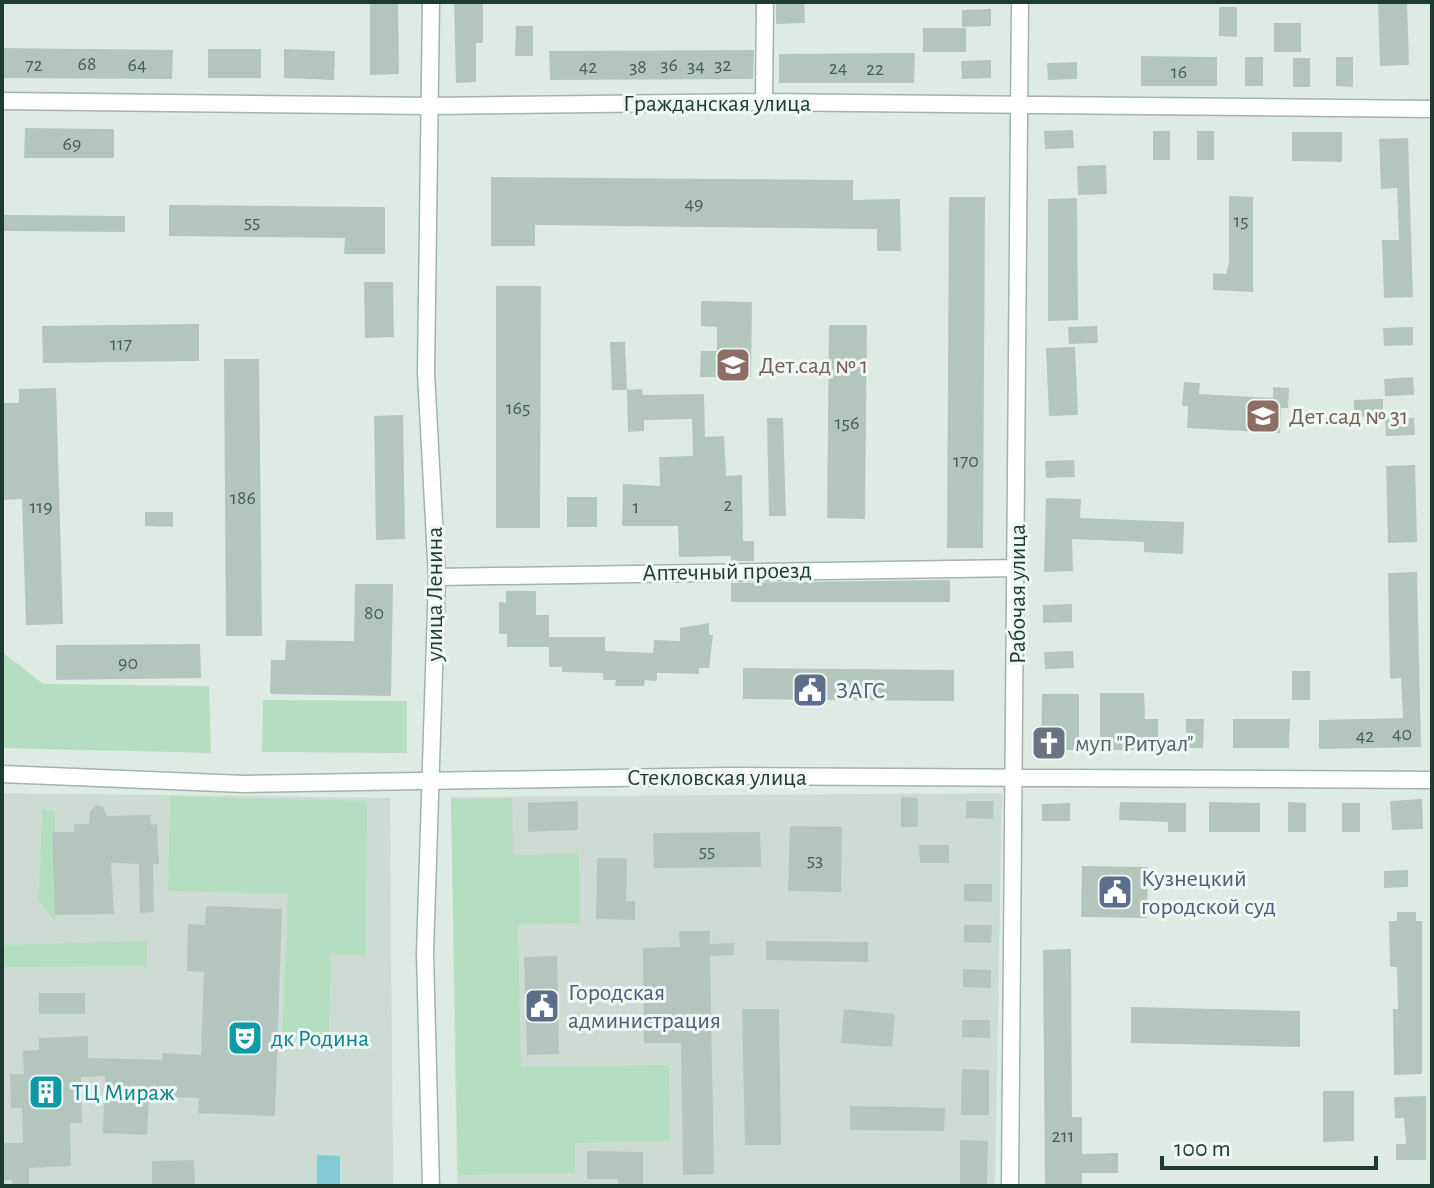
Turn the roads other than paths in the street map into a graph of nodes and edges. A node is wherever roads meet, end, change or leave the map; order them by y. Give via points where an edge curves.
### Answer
1 (431, 2) edge
2 (765, 2) edge
3 (1020, 2) edge
4 (2, 101) edge
5 (764, 102) junction
6 (432, 106) junction
7 (1020, 106) junction
8 (1432, 109) edge
9 (1017, 568) junction
10 (437, 577) junction
11 (2, 774) edge
12 (1016, 779) junction
13 (1432, 780) edge
14 (429, 782) junction
15 (431, 1186) edge
16 (1010, 1186) edge

1 - 6 street, улица Ленина
2 - 5 street
3 - 7 street, Рабочая улица
4 - 6 street, Гражданская улица
5 - 6 street, Гражданская улица
5 - 7 street, Гражданская улица
6 - 10 street, улица Ленина via 426,342
7 - 8 street, Гражданская улица
7 - 9 street, Рабочая улица
9 - 10 street, Аптечный проезд
9 - 12 street, Рабочая улица
10 - 14 street, улица Ленина
11 - 14 street, Стекловская улица via 244,784
12 - 13 street, Стекловская улица
12 - 14 street, Стекловская улица via 730,776
12 - 16 street, Рабочая улица
14 - 15 street, улица Ленина via 425,953

